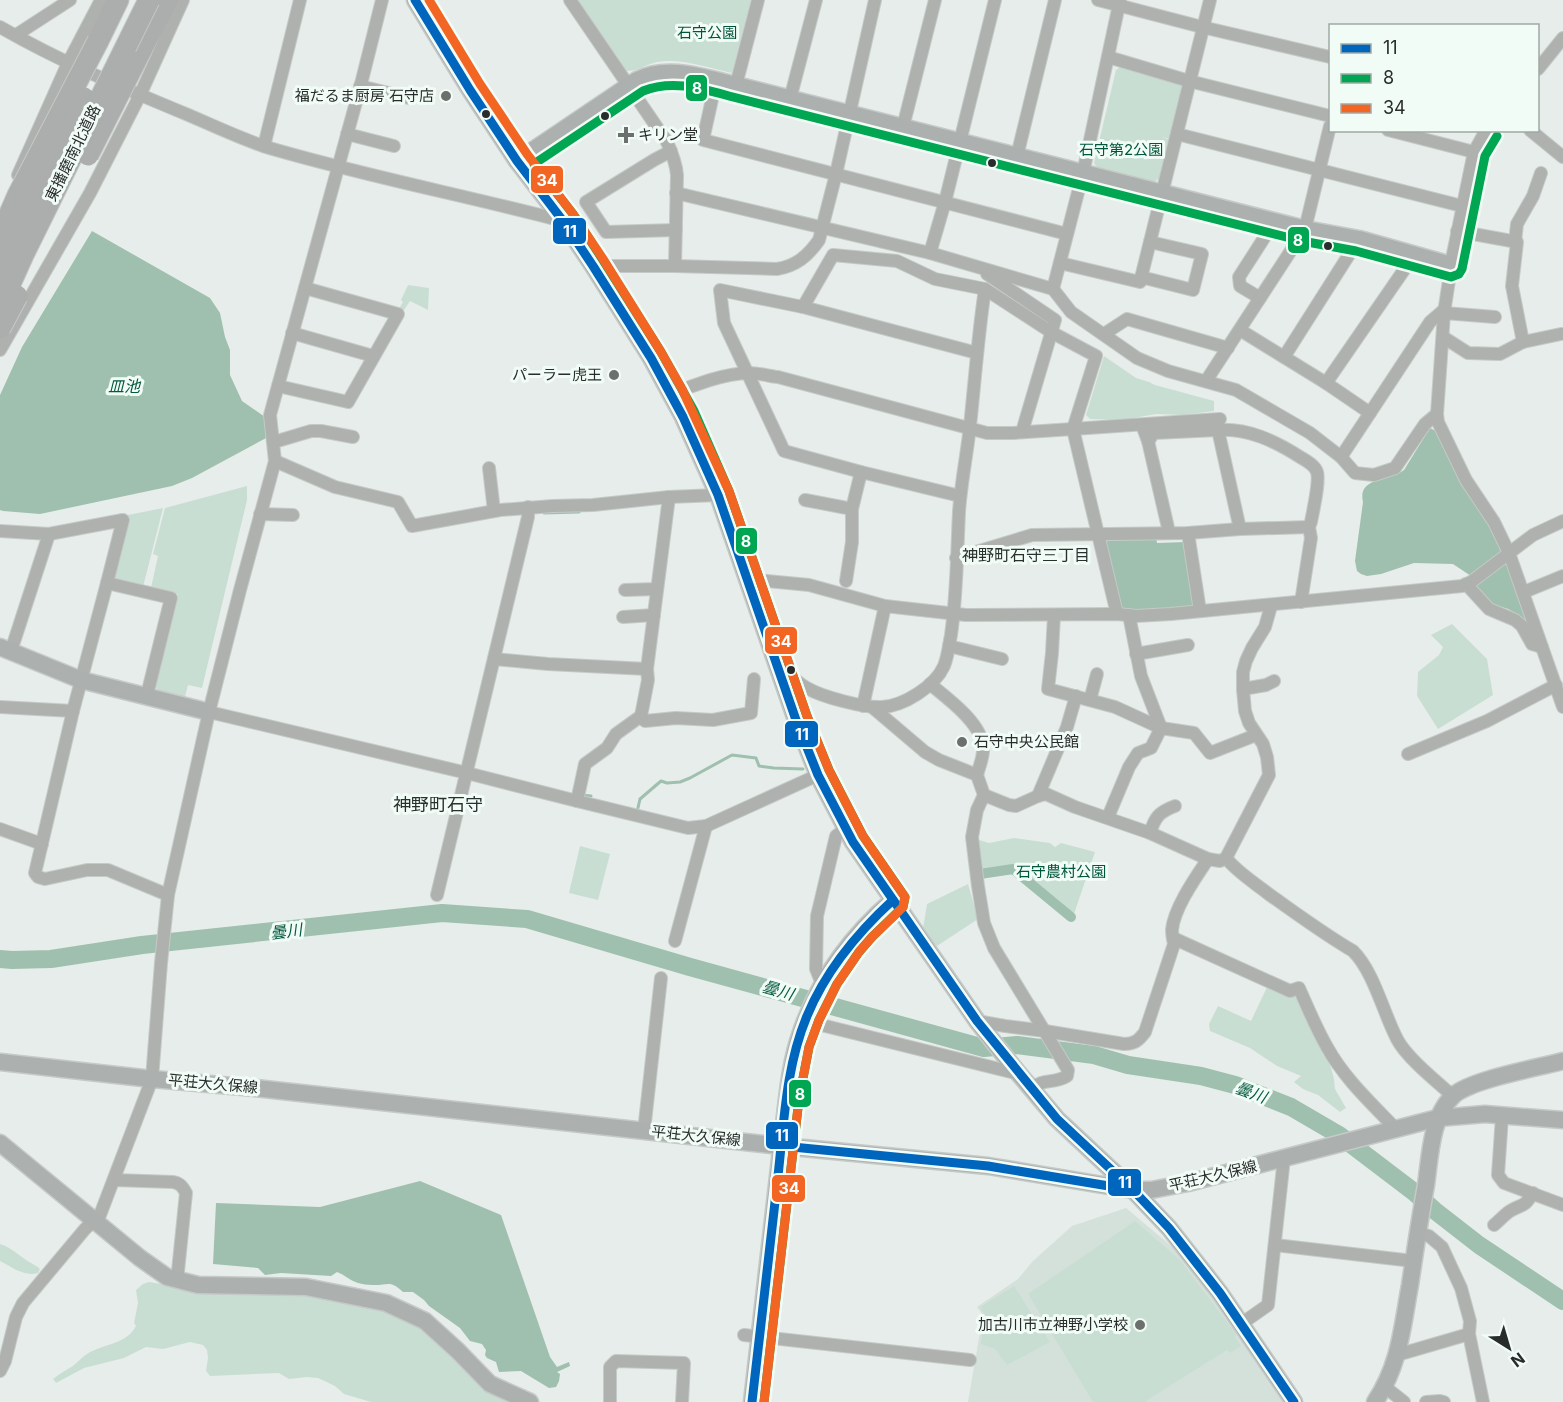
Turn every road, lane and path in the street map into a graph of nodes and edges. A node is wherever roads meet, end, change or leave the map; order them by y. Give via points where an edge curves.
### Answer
1 (70, 0) edge
2 (101, 0) edge
3 (118, 0) edge
4 (134, 0) edge
5 (149, 0) edge
6 (167, 0) edge
7 (183, 0) edge
8 (300, 0) edge
9 (382, 0) edge
10 (416, 0) edge
11 (570, 0) edge
12 (758, 0) edge
13 (816, 0) edge
14 (874, 0) edge
15 (934, 0) edge
16 (994, 0) edge
17 (1054, 0) edge
18 (1098, 0) edge
19 (1210, 0) edge
20 (1119, 3) edge
21 (0, 27) edge
22 (1202, 27) junction
23 (16, 35) junction
24 (1563, 38) edge
25 (1108, 57) junction
26 (1329, 57) edge
27 (68, 63) junction
28 (1539, 68) edge
29 (716, 81) junction
30 (1189, 81) junction
31 (736, 85) junction
32 (360, 86) junction
33 (628, 86) junction
34 (140, 95) junction
35 (409, 98) dead end
36 (790, 99) junction
37 (849, 114) junction
38 (1329, 116) edge
39 (903, 127) junction
40 (1329, 130) edge
41 (1397, 132) edge
42 (1485, 132) edge
43 (1532, 132) edge
44 (347, 134) junction
45 (1177, 134) junction
46 (960, 143) junction
47 (264, 146) junction
48 (394, 146) dead end
49 (671, 151) junction
50 (1474, 152) junction
51 (1017, 156) junction
52 (1563, 157) edge
53 (517, 161) junction
54 (339, 166) junction
55 (1319, 170) junction
56 (1083, 173) junction
57 (1541, 173) dead end
58 (836, 174) junction
59 (676, 193) junction
60 (1162, 193) junction
61 (945, 202) junction
62 (1462, 206) junction
63 (0, 217) edge
64 (563, 221) junction
65 (1275, 221) junction
66 (822, 227) junction
67 (1305, 229) junction
68 (676, 230) junction
69 (1457, 231) junction
70 (1067, 234) junction
71 (0, 236) edge
72 (1359, 239) junction
73 (1150, 242) junction
74 (1515, 242) junction
75 (930, 253) junction
76 (1415, 254) junction
77 (1060, 263) junction
78 (1451, 265) junction
79 (593, 266) junction
80 (675, 266) junction
81 (975, 266) junction
82 (0, 270) edge
83 (1141, 277) junction
84 (305, 288) junction
85 (985, 289) junction
86 (1053, 289) junction
87 (1260, 298) junction
88 (0, 306) edge
89 (803, 307) junction
90 (1444, 311) junction
91 (1495, 316) dead end
92 (0, 328) edge
93 (1240, 330) junction
94 (1051, 332) junction
95 (292, 333) junction
96 (1104, 334) junction
97 (1561, 334) dead end
98 (1443, 337) junction
99 (1523, 342) junction
100 (1228, 348) junction
101 (0, 350) edge
102 (977, 353) junction
103 (374, 356) junction
104 (1284, 357) junction
105 (748, 373) junction
106 (1206, 381) junction
107 (1326, 383) junction
108 (278, 386) junction
109 (671, 395) junction
110 (1370, 413) junction
111 (1437, 414) junction
112 (1219, 424) junction
113 (1142, 425) junction
114 (970, 428) junction
115 (1073, 429) junction
116 (1022, 432) junction
117 (353, 437) dead end
118 (1148, 441) junction
119 (274, 442) junction
120 (1341, 457) junction
121 (275, 461) junction
122 (489, 468) dead end
123 (861, 472) junction
124 (718, 495) junction
125 (669, 496) junction
126 (960, 496) junction
127 (805, 500) dead end
128 (528, 507) junction
129 (852, 509) junction
130 (494, 511) junction
131 (260, 514) junction
132 (292, 516) dead end
133 (1563, 521) edge
134 (1309, 527) junction
135 (1240, 529) junction
136 (0, 531) edge
137 (1169, 532) junction
138 (1188, 532) junction
139 (49, 534) junction
140 (1098, 534) junction
141 (1509, 553) junction
142 (956, 558) junction
143 (1563, 576) edge
144 (746, 579) junction
145 (846, 581) dead end
146 (107, 583) junction
147 (1466, 585) junction
148 (657, 589) junction
149 (625, 590) dead end
150 (1524, 592) junction
151 (1301, 602) junction
152 (885, 606) junction
153 (1271, 606) junction
154 (1200, 611) junction
155 (954, 614) junction
156 (654, 615) junction
157 (1054, 615) junction
158 (1123, 615) junction
159 (623, 616) dead end
160 (1188, 645) dead end
161 (949, 646) junction
162 (1542, 647) junction
163 (5, 649) edge
164 (1136, 654) junction
165 (494, 659) junction
166 (1002, 659) dead end
167 (775, 660) junction
168 (647, 669) junction
169 (1097, 674) dead end
170 (754, 679) dead end
171 (81, 680) junction
172 (1274, 681) dead end
173 (930, 684) junction
174 (1556, 685) junction
175 (1243, 689) junction
176 (147, 695) junction
177 (1076, 696) junction
178 (1090, 700) junction
179 (868, 706) junction
180 (0, 707) edge
181 (1563, 707) edge
182 (73, 711) junction
183 (209, 712) junction
184 (641, 716) junction
185 (1161, 728) junction
186 (1256, 735) junction
187 (1408, 754) dead end
188 (467, 772) junction
189 (977, 775) junction
190 (818, 776) junction
191 (984, 795) junction
192 (1038, 796) junction
193 (577, 801) junction
194 (1175, 806) dead end
195 (1108, 817) junction
196 (706, 826) junction
197 (0, 829) edge
198 (845, 829) junction
199 (1150, 833) junction
200 (42, 844) junction
201 (1226, 858) junction
202 (1208, 859) junction
203 (168, 895) junction
204 (437, 895) dead end
205 (893, 900) junction
206 (1173, 938) junction
207 (675, 941) dead end
208 (661, 978) dead end
209 (822, 984) junction
210 (806, 1021) junction
211 (977, 1021) junction
212 (1045, 1031) junction
213 (1563, 1061) edge
214 (0, 1062) edge
215 (1019, 1074) junction
216 (152, 1079) junction
217 (1032, 1089) junction
218 (1453, 1096) junction
219 (1502, 1116) junction
220 (1438, 1118) junction
221 (1563, 1120) edge
222 (1393, 1129) junction
223 (644, 1131) junction
224 (0, 1143) edge
225 (782, 1146) junction
226 (1284, 1158) junction
227 (114, 1180) junction
228 (1133, 1190) junction
229 (1533, 1193) junction
230 (1563, 1205) edge
231 (93, 1220) junction
232 (1494, 1225) dead end
233 (1419, 1228) junction
234 (1275, 1245) junction
235 (1413, 1262) junction
236 (177, 1281) junction
237 (1241, 1324) junction
238 (1469, 1334) junction
239 (751, 1336) junction
240 (1397, 1355) junction
241 (970, 1360) dead end
242 (0, 1371) edge
243 (1385, 1387) junction
244 (530, 1402) edge
245 (610, 1402) edge
246 (682, 1402) edge
247 (752, 1402) edge
248 (1294, 1402) edge
249 (1375, 1402) edge
250 (1404, 1402) edge
251 (1426, 1402) edge
252 (1444, 1402) edge
253 (1483, 1402) edge

1 - 23 street
2 - 27 street
3 - 71 highway, bridge
4 - 82 highway, 東播磨南北道路, bridge
5 - 88 highway, 東播磨南北道路, bridge
6 - 92 highway, bridge
7 - 34 street
8 - 47 street
9 - 32 street
10 - 53 main road
11 - 33 street
12 - 31 street
13 - 36 street
14 - 37 street
15 - 39 street
16 - 46 street
17 - 51 street
18 - 20 street
19 - 22 street
20 - 22 street
20 - 25 street
21 - 23 street
22 - 26 street
22 - 30 street
23 - 27 street
24 - 28 street
25 - 30 street
25 - 56 street
27 - 34 street
27 - 63 street
29 - 31 main road
29 - 33 main road via 667,73 646,75
29 - 58 street via 703,140
30 - 38 street
30 - 45 street
31 - 36 main road
32 - 35 street
32 - 44 street
33 - 49 street
33 - 53 main road
34 - 47 street
34 - 101 street
36 - 37 main road
37 - 39 main road
37 - 58 street
39 - 46 main road
40 - 55 street
41 - 50 street
42 - 50 street
43 - 52 street
44 - 48 street
44 - 54 street
45 - 55 street
45 - 60 street
46 - 51 main road
46 - 61 street
47 - 54 street
49 - 59 street via 676,164
49 - 68 street via 586,202 606,232
50 - 62 street
51 - 56 main road
53 - 64 main road
54 - 64 street
54 - 84 street
55 - 62 street
55 - 67 street
56 - 60 main road
56 - 70 street
57 - 74 street via 1517,224
58 - 61 street
58 - 66 street
59 - 66 street
59 - 68 street
60 - 65 main road
60 - 73 street
61 - 70 street
61 - 75 street
62 - 69 street
64 - 79 main road
65 - 67 main road
65 - 87 street via 1239,277 1240,286
66 - 75 street
66 - 80 street via 813,249 788,267
67 - 72 main road
67 - 87 street
68 - 80 street
69 - 74 street
69 - 78 street
70 - 77 street
72 - 76 main road
72 - 104 street
73 - 83 street
73 - 83 street via 1202,254 1192,290
74 - 99 street via 1512,286
75 - 81 street
76 - 78 main road
76 - 107 street
77 - 83 street via 1140,282
77 - 86 street
78 - 90 street
79 - 80 street
79 - 109 main road
81 - 86 street
81 - 94 street via 1055,320
84 - 95 street
84 - 103 street via 398,314
85 - 89 street via 935,279 897,261 833,255
85 - 94 street
85 - 102 street
86 - 96 street via 1071,312
87 - 93 street
89 - 102 street
89 - 105 street via 720,291 724,323
90 - 91 street
90 - 98 street
90 - 110 street via 1430,322
93 - 100 street
93 - 104 street
94 - 115 street via 1096,356
94 - 116 street
95 - 103 street
95 - 108 street
96 - 100 street via 1127,319
96 - 106 street via 1137,358
97 - 99 street
98 - 99 street via 1468,352 1500,354
98 - 111 street
100 - 106 street
102 - 114 street
103 - 108 street via 348,402
104 - 107 street
105 - 109 street via 722,377
105 - 114 street via 778,377
105 - 123 street via 784,451
106 - 120 street via 1236,390 1268,408
107 - 110 street
108 - 119 street via 270,415
109 - 124 main road
110 - 120 street
111 - 120 street via 1425,424 1395,468 1364,475 1355,473
111 - 141 street via 1466,480
112 - 113 street
112 - 118 street via 1154,433
112 - 134 street via 1273,440 1316,470 1317,490
112 - 135 street
113 - 115 street
113 - 118 street
114 - 116 street via 987,433
114 - 126 street
115 - 116 street
115 - 140 street
117 - 119 street via 311,431
118 - 137 street
119 - 121 street
121 - 130 street via 335,487 398,502 412,526
121 - 131 street
122 - 130 street
123 - 126 street
123 - 129 street
124 - 125 street
124 - 144 main road
125 - 128 street via 593,506
125 - 148 street
126 - 142 street
127 - 129 street
128 - 130 street
128 - 165 street
129 - 145 street
131 - 132 street
131 - 183 street
133 - 141 street via 1533,535
134 - 135 street
134 - 151 street via 1311,538
135 - 138 street
136 - 139 street
137 - 138 street
137 - 140 street
138 - 154 street
139 - 146 street via 123,520
139 - 163 street
140 - 142 street via 1032,535
140 - 158 street
141 - 147 street
141 - 150 street
142 - 155 street
143 - 150 street
144 - 152 street via 809,585
144 - 167 main road
146 - 171 street
146 - 176 street via 171,598
147 - 151 street
147 - 162 street via 1489,609 1515,620 1532,644
148 - 149 street
148 - 156 street
150 - 162 street
151 - 153 street
152 - 155 street
152 - 179 street
153 - 154 street
153 - 175 street via 1265,627 1246,661
154 - 158 street
155 - 157 street
155 - 161 street
156 - 159 street
156 - 168 street
157 - 158 street
157 - 177 street via 1048,689
158 - 164 street
160 - 164 street
161 - 166 street
161 - 173 street via 944,665
162 - 174 street
163 - 171 main road
164 - 185 street
165 - 168 street
165 - 188 street
167 - 179 street via 808,689
167 - 190 main road
168 - 184 street
169 - 178 street
170 - 184 street via 751,713 714,720 645,721
171 - 176 main road
171 - 182 street
172 - 175 street
173 - 179 street via 897,704
173 - 189 street via 959,708 980,734 983,748
174 - 181 street
174 - 187 street via 1487,721
175 - 186 street via 1245,711
176 - 183 main road
177 - 178 street
177 - 192 street
178 - 185 street
179 - 189 street via 925,752
180 - 182 street
182 - 200 street
183 - 188 street
183 - 203 street
184 - 193 street via 585,764
185 - 186 street via 1194,733 1210,753
185 - 195 street via 1150,748 1138,753
186 - 201 street via 1265,750 1269,775
188 - 193 street
188 - 204 street
189 - 191 street
190 - 196 street
190 - 198 main road
191 - 192 street via 1016,806
191 - 212 street via 972,837 984,923 994,948
192 - 195 street via 1046,794
193 - 196 street via 688,828
194 - 199 street via 1159,814
195 - 199 street
196 - 207 street
197 - 200 street
198 - 205 main road
198 - 209 street via 836,836 817,916 816,969
199 - 202 street
200 - 203 street via 35,873 38,877 108,870
201 - 202 street
201 - 218 street via 1250,880 1358,956 1398,1042
202 - 206 street via 1182,902
203 - 216 street
205 - 209 main road via 842,953
205 - 211 main road
206 - 212 street via 1145,1032 1137,1041 1124,1044
206 - 222 street via 1290,991 1299,988 1327,1047
208 - 223 street
209 - 210 main road
210 - 215 street
210 - 225 main road via 792,1068
211 - 212 street
211 - 215 main road
212 - 217 street via 1068,1070 1067,1076 1038,1083
213 - 218 main road via 1493,1078
214 - 216 main road, 平荘大久保線
215 - 217 main road
216 - 223 main road, 平荘大久保線
216 - 227 street
217 - 228 main road via 1057,1119
218 - 220 main road
219 - 220 main road, 平荘大久保線
219 - 221 main road, 平荘大久保線
219 - 229 street via 1498,1175 1504,1183
220 - 222 main road, 平荘大久保線
220 - 233 main road
222 - 226 main road, 平荘大久保線
223 - 225 main road, 平荘大久保線
224 - 231 main road
225 - 228 main road, 平荘大久保線 via 988,1166
225 - 239 main road
226 - 228 main road, 平荘大久保線 via 1188,1183
226 - 234 street
227 - 231 street via 100,1215
227 - 236 street via 173,1182 183,1188 186,1193
228 - 237 main road via 1188,1251
229 - 230 street
229 - 232 street via 1527,1203
231 - 236 main road via 154,1269
231 - 242 street via 23,1303
233 - 235 main road
233 - 238 street via 1442,1247 1454,1271 1470,1321
234 - 235 street
234 - 237 street via 1268,1305
235 - 240 main road
236 - 244 main road via 198,1285 306,1287 386,1303 425,1321 490,1384
237 - 248 main road
238 - 240 street
238 - 253 street
239 - 241 street
239 - 247 main road
240 - 243 main road
243 - 249 main road
243 - 250 street
245 - 246 street via 610,1367 616,1361 684,1363
251 - 252 street

